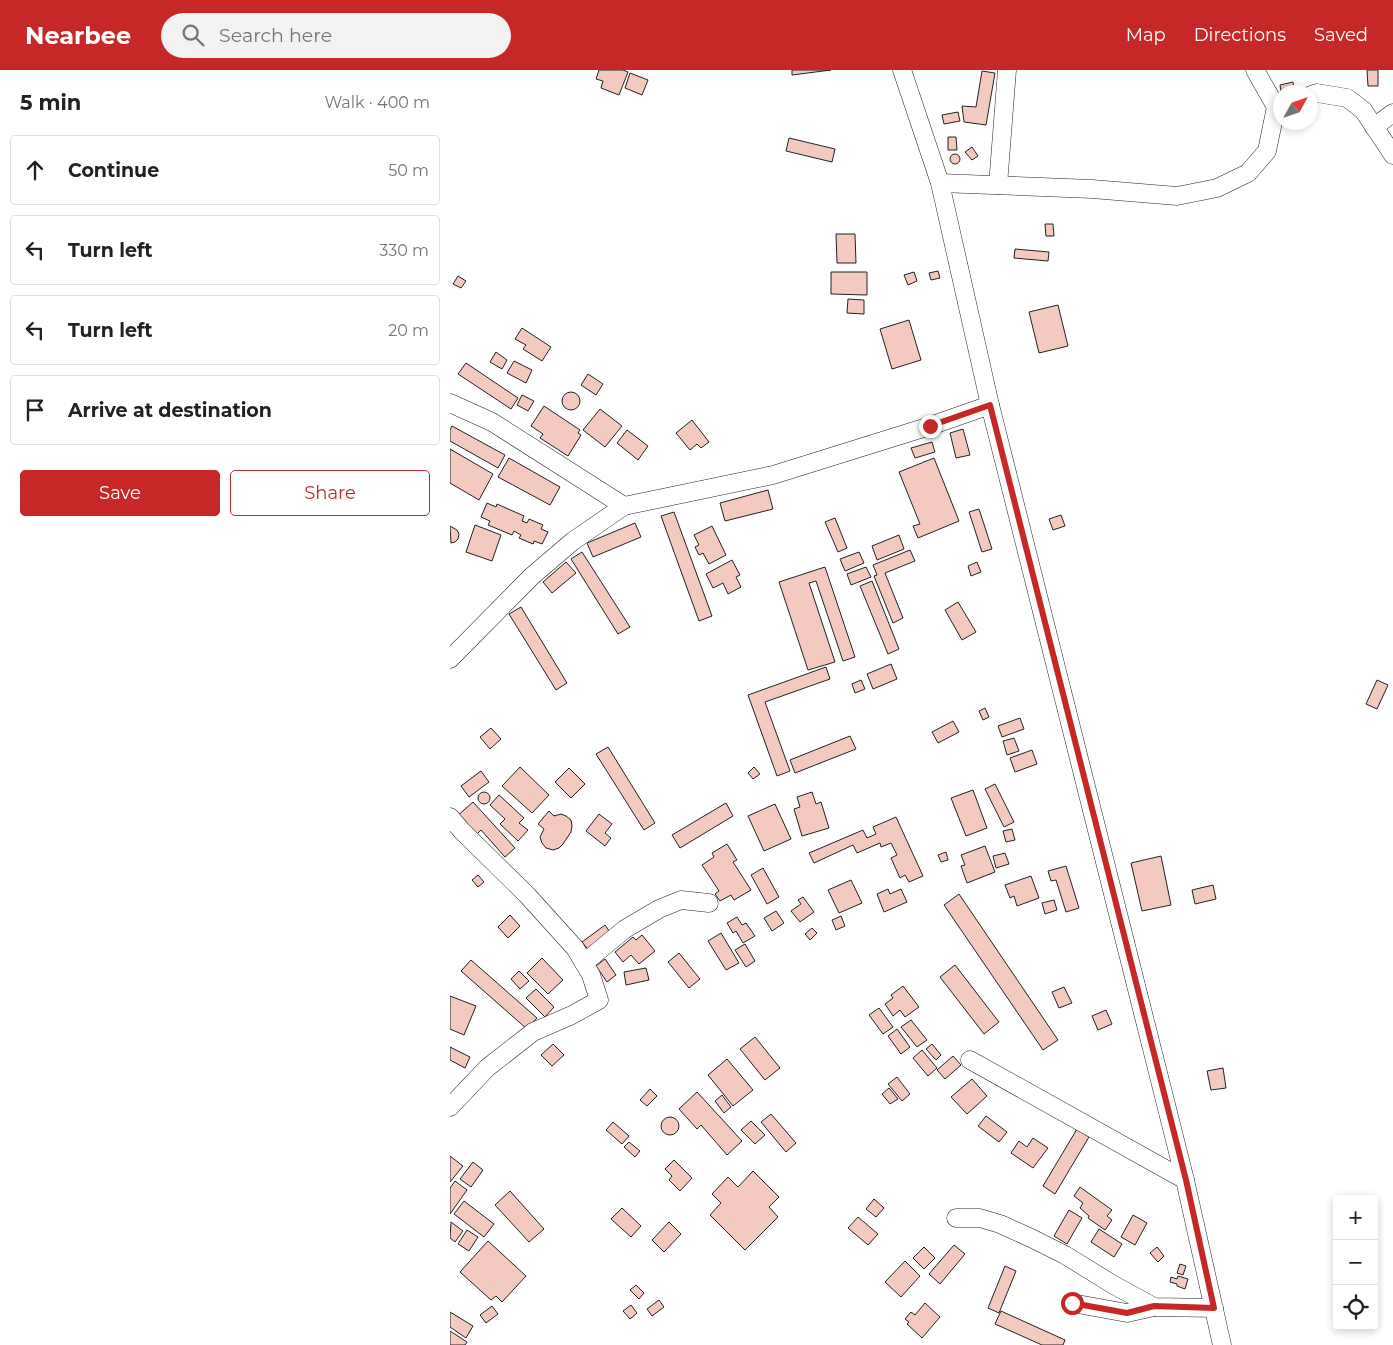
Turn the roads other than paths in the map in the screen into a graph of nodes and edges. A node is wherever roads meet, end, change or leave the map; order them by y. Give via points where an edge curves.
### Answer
1 (902, 70) edge
2 (1007, 70) edge
3 (1255, 70) edge
4 (1318, 93) edge
5 (1273, 98) edge
6 (1393, 113) edge
7 (1273, 126) edge
8 (1374, 128) junction
9 (1393, 155) edge
10 (940, 183) junction
11 (998, 186) junction
12 (450, 402) edge
13 (990, 405) junction
14 (624, 506) junction
15 (450, 660) edge
16 (450, 817) edge
17 (709, 904) dead end
18 (584, 963) junction
19 (970, 1060) dead end
20 (452, 1102) edge
21 (1186, 1180) junction
22 (956, 1218) dead end
23 (1072, 1303) dead end
24 (1154, 1306) junction
25 (1214, 1308) junction
26 (1222, 1345) edge

1 - 10 street
2 - 11 street
3 - 5 street
4 - 8 street via 1347,98 1363,110
6 - 8 street
7 - 11 street via 1267,151 1248,173 1217,188 1177,196
8 - 9 street
10 - 11 street
10 - 13 street
12 - 14 street via 492,422
13 - 14 street via 773,475
13 - 21 street
14 - 15 street via 574,540 532,576
16 - 18 street via 563,934
17 - 18 street via 680,900 659,909 625,929
18 - 20 street via 598,1000 534,1032
19 - 21 street
21 - 25 street
22 - 24 street via 980,1218 1023,1234
23 - 24 street via 1127,1313
24 - 25 street
25 - 26 street

